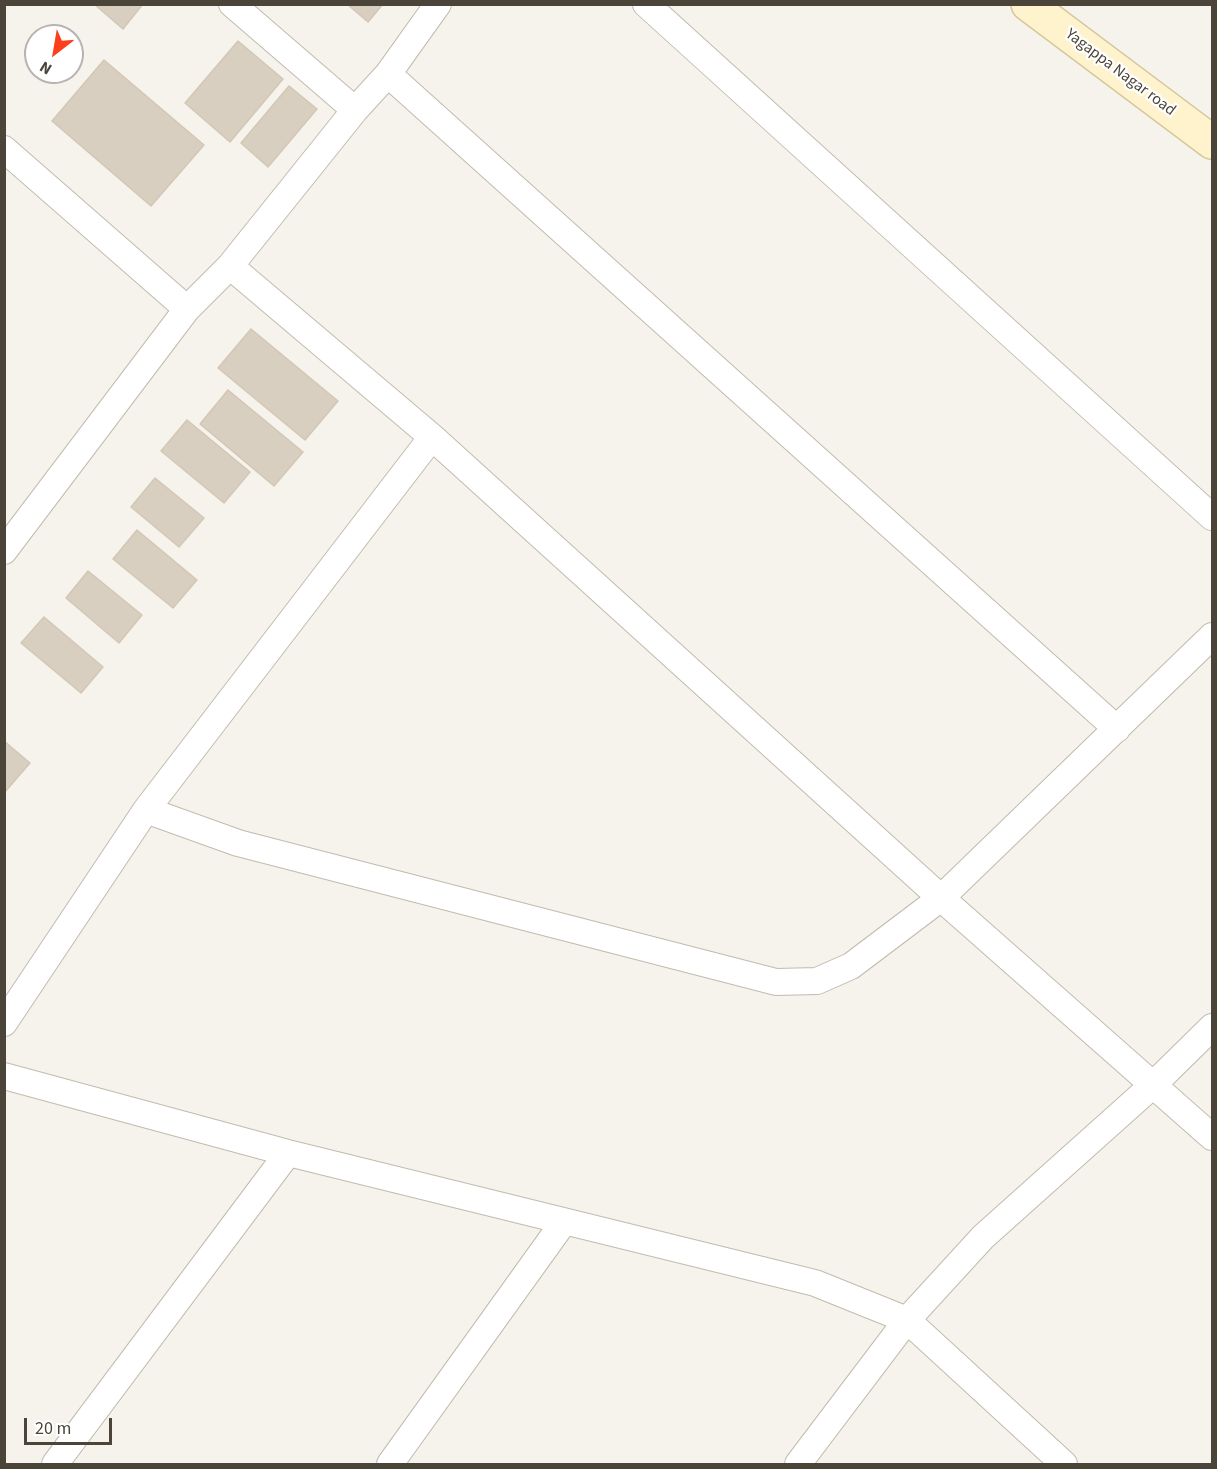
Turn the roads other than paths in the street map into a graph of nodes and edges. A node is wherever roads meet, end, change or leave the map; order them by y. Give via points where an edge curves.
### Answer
1 (232, 4) edge
2 (438, 4) edge
3 (646, 4) edge
4 (1028, 4) edge
5 (388, 74) junction
6 (355, 110) junction
7 (1212, 142) edge
8 (4, 149) edge
9 (230, 266) junction
10 (187, 309) junction
11 (432, 437) junction
12 (1212, 517) edge
13 (12, 521) edge
14 (4, 551) edge
15 (1212, 636) edge
16 (1117, 729) junction
17 (146, 810) junction
18 (941, 898) junction
19 (4, 1023) edge
20 (1212, 1027) edge
21 (4, 1076) edge
22 (1154, 1084) junction
23 (1212, 1137) edge
24 (288, 1153) junction
25 (563, 1223) junction
26 (907, 1320) junction
27 (55, 1464) edge
28 (390, 1464) edge
29 (798, 1464) edge
30 (1064, 1464) edge

1 - 6 street
2 - 5 street
3 - 12 street
4 - 7 street, Yagappa Nagar road
5 - 6 street
5 - 16 street
6 - 9 street
8 - 10 street
9 - 10 street
9 - 11 street
10 - 13 street
11 - 17 street
11 - 18 street
13 - 14 street
15 - 16 street
16 - 18 street
17 - 18 street via 238,843 776,982 817,981 852,966
17 - 19 street
18 - 22 street
20 - 22 street
21 - 24 street
22 - 23 street
22 - 26 street via 983,1238
24 - 25 street
24 - 27 street
25 - 26 street via 815,1283
25 - 28 street
26 - 29 street
26 - 30 street

